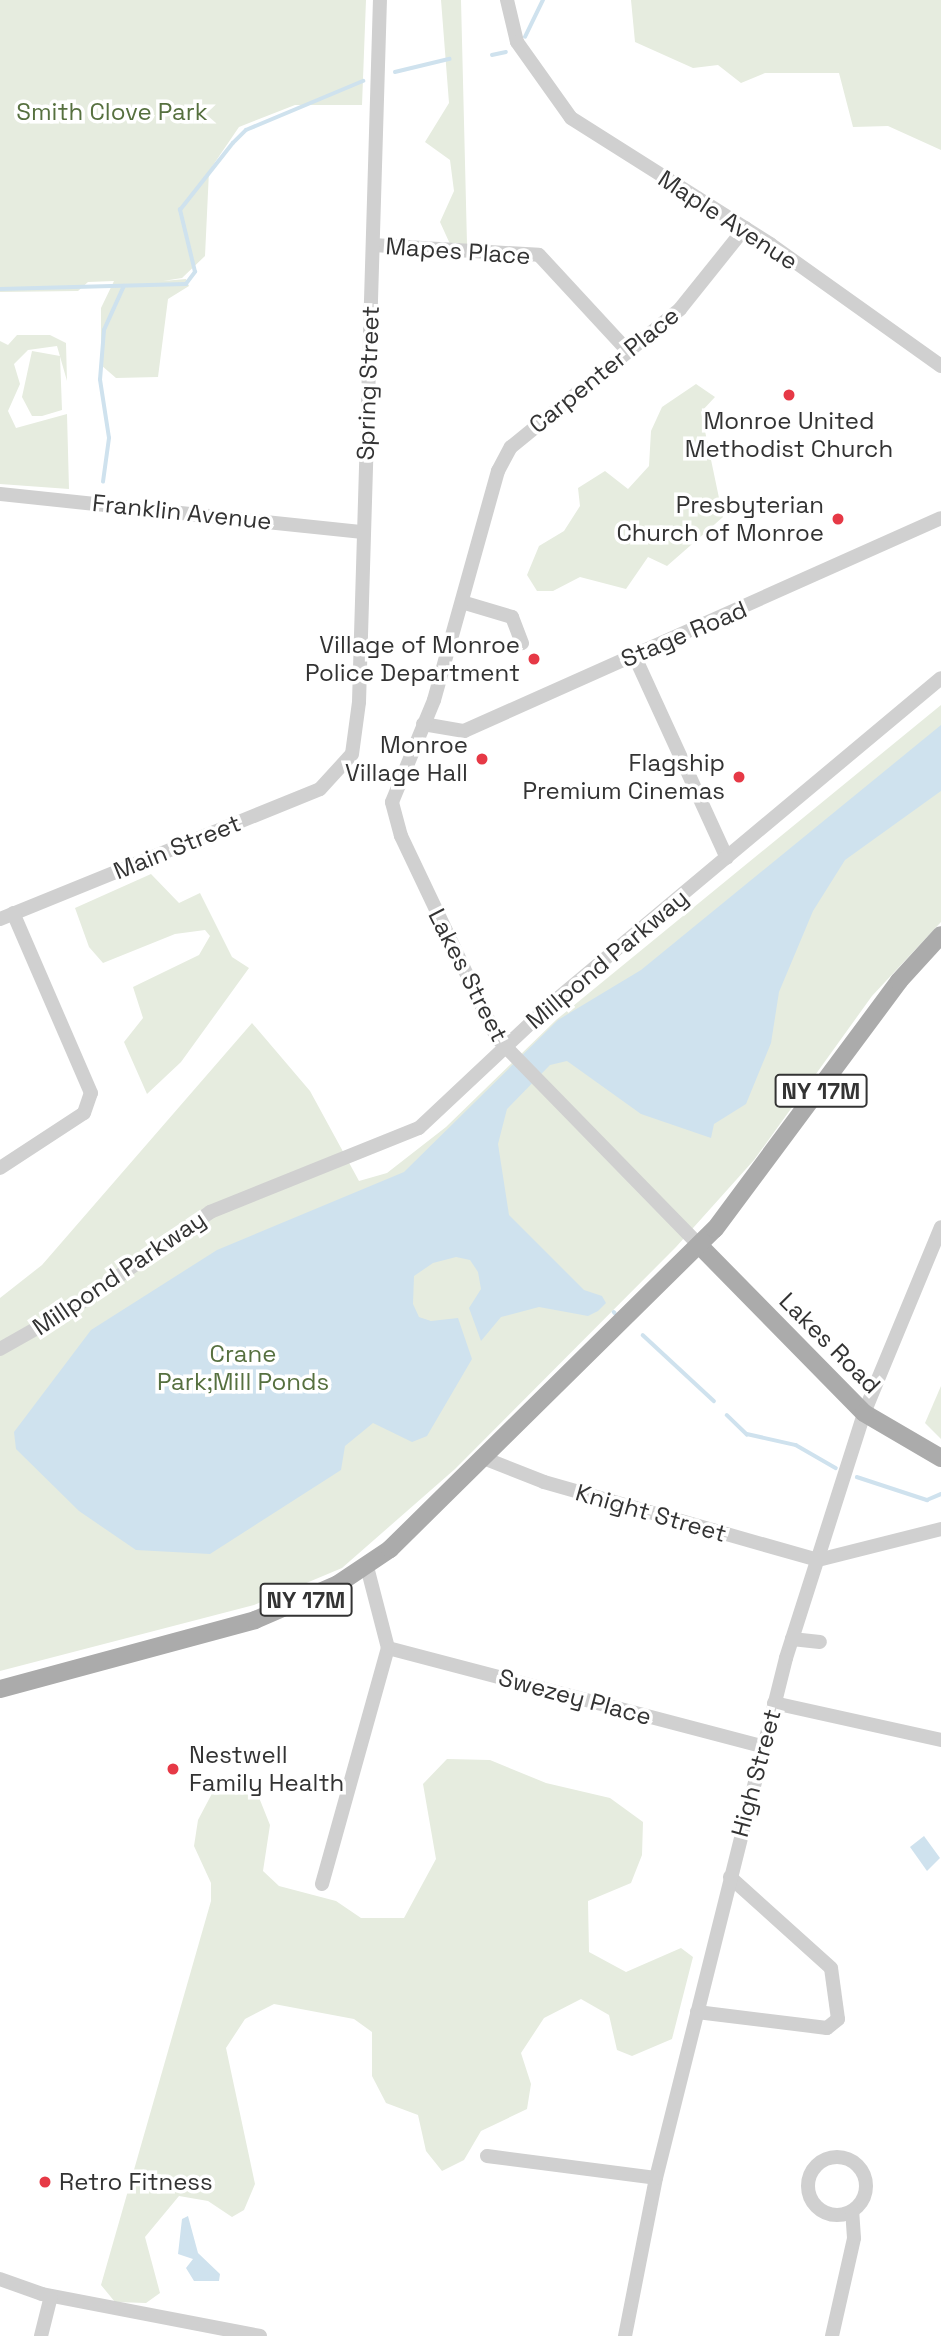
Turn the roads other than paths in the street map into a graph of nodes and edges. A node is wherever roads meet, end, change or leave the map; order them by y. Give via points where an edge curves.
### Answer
1 (380, 0) edge
2 (507, 0) edge
3 (744, 228) junction
4 (373, 245) junction
5 (627, 350) junction
6 (941, 366) edge
7 (0, 494) edge
8 (941, 519) edge
9 (363, 532) junction
10 (465, 603) junction
11 (522, 643) dead end
12 (634, 655) junction
13 (941, 678) edge
14 (423, 723) junction
15 (346, 765) joint
16 (727, 858) junction
17 (7, 916) edge
18 (941, 935) edge
19 (510, 1055) junction
20 (0, 1168) edge
21 (941, 1227) edge
22 (699, 1245) junction
23 (0, 1349) edge
24 (864, 1413) junction
25 (936, 1451) edge
26 (486, 1459) junction
27 (941, 1529) edge
28 (818, 1560) junction
29 (366, 1567) junction
30 (792, 1639) junction
31 (820, 1642) dead end
32 (388, 1648) junction
33 (0, 1689) edge
34 (774, 1703) junction
35 (941, 1740) edge
36 (762, 1746) junction
37 (730, 1877) junction
38 (323, 1884) dead end
39 (696, 2012) junction
40 (487, 2157) dead end
41 (656, 2178) junction
42 (852, 2212) junction
43 (0, 2279) edge
44 (51, 2296) junction
45 (41, 2336) edge
46 (260, 2336) edge
47 (625, 2336) edge
48 (832, 2336) edge

1 - 4 street, Spring Street
2 - 3 street, Maple Avenue via 528,61 571,118
3 - 5 street, Carpenter Place via 687,302
3 - 6 street, Maple Avenue
4 - 5 street, Mapes Place via 539,255
4 - 9 street, Spring Street
5 - 10 street, Carpenter Place via 512,447 490,499
7 - 9 street, Franklin Avenue
8 - 12 street, Stage Road
9 - 15 street, Spring Street via 358,736
10 - 11 street via 512,617
10 - 14 street, Carpenter Place
12 - 14 street, Stage Road via 464,731
12 - 16 street
13 - 16 street, Millpond Parkway
14 - 19 street, Lakes Street via 394,792 395,820
15 - 17 street, Main Street via 320,789
16 - 19 street, Millpond Parkway
17 - 20 street via 86,1073 90,1100 79,1116
18 - 22 main road, NY 17M
19 - 22 street, Lakes Street
19 - 23 street, Millpond Parkway via 404,1137 210,1212 76,1306
21 - 24 street, High Street
22 - 24 main road, Lakes Road
22 - 26 main road, NY 17M
24 - 25 main road, Lakes Road
24 - 28 street, High Street
26 - 28 street, Knight Street via 544,1482
26 - 29 main road, NY 17M
27 - 28 street
28 - 30 street, High Street
29 - 32 street
29 - 33 main road, NY 17M via 255,1620
30 - 31 street
30 - 34 street, High Street
32 - 36 street, Swezey Place
32 - 38 street
34 - 35 street
34 - 36 street, High Street
36 - 37 street, High Street
37 - 39 street, High Street
37 - 39 street via 831,1968 838,2019 827,2028
39 - 41 street, High Street
40 - 41 street
41 - 47 street, High Street
42 - 42 street via 865,2197 866,2177 854,2161 825,2159 811,2172 811,2200 825,2213
42 - 48 street via 854,2238
43 - 44 street
44 - 45 street
44 - 46 street

